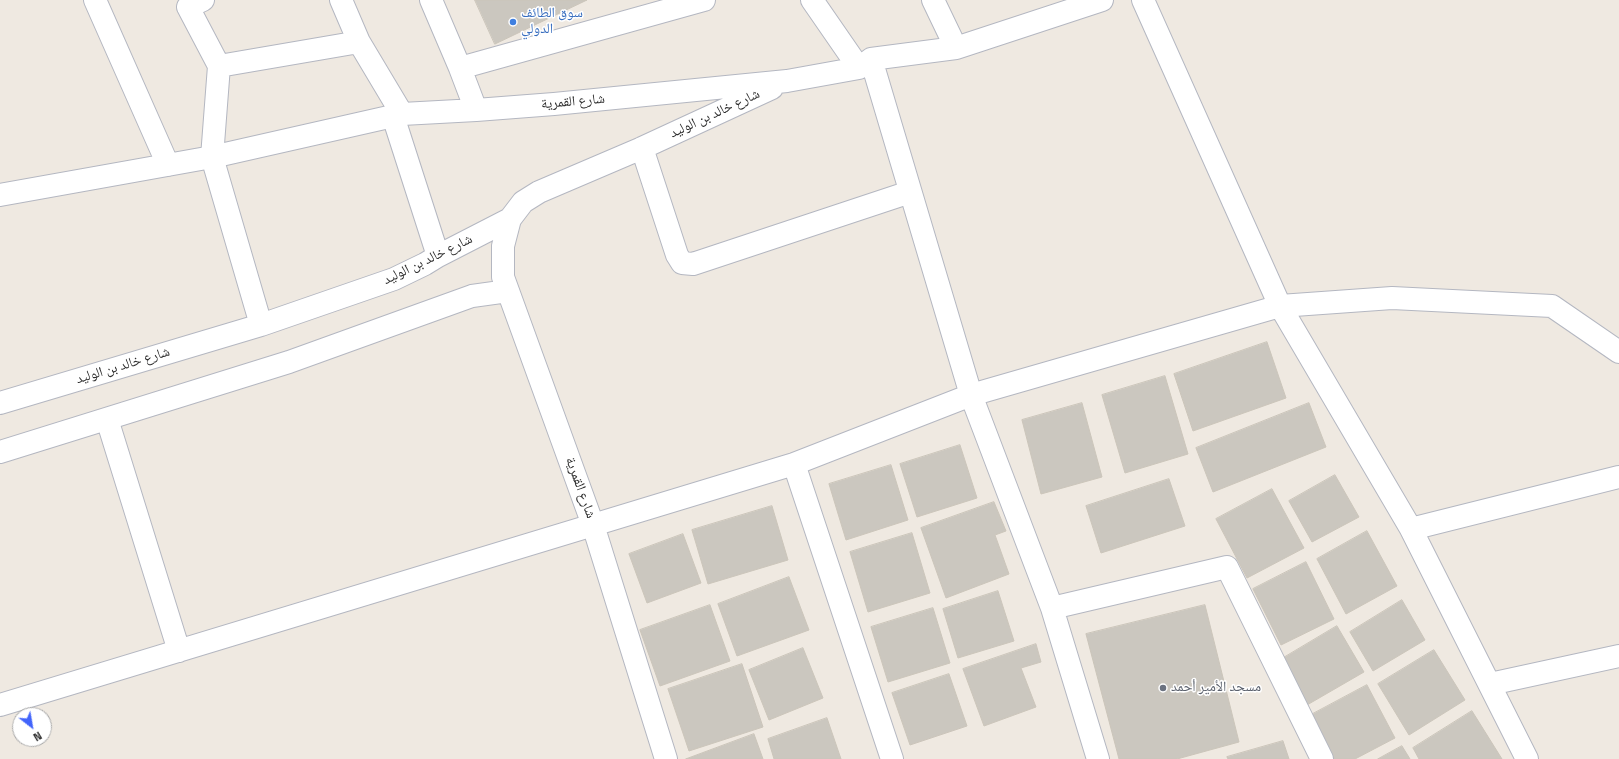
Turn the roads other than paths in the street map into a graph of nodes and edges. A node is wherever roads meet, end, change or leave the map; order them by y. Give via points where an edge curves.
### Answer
1 (95, 0) edge
2 (203, 0) edge
3 (341, 0) edge
4 (431, 0) edge
5 (704, 0) edge
6 (812, 0) edge
7 (933, 0) edge
8 (1102, 0) edge
9 (1143, 0) edge
10 (359, 42) junction
11 (956, 48) junction
12 (865, 64) junction
13 (219, 66) junction
14 (460, 68) junction
15 (788, 80) junction
16 (476, 110) junction
17 (398, 115) junction
18 (642, 148) junction
19 (212, 157) junction
20 (168, 165) junction
21 (910, 192) junction
22 (0, 195) edge
23 (510, 218) junction
24 (438, 256) junction
25 (508, 291) junction
26 (1280, 306) junction
27 (261, 325) junction
28 (1619, 352) edge
29 (971, 395) junction
30 (0, 403) edge
31 (107, 419) junction
32 (0, 452) edge
33 (794, 464) junction
34 (1619, 477) edge
35 (593, 525) junction
36 (1411, 529) junction
37 (1052, 608) junction
38 (179, 651) junction
39 (1619, 656) edge
40 (1490, 684) junction
41 (0, 705) edge
42 (666, 759) edge
43 (892, 759) edge
44 (1098, 759) edge
45 (1322, 759) edge
46 (1527, 759) edge

1 - 20 street
2 - 13 street via 188,7
3 - 10 street
4 - 14 street
5 - 14 street
6 - 12 street
7 - 11 street
8 - 11 street
9 - 26 street
10 - 13 street
10 - 17 street
11 - 12 street
12 - 15 street
12 - 21 street
13 - 19 street
14 - 16 street
15 - 16 street, شارع القمرية
15 - 18 street, شارع خالد بن الوليد
16 - 17 street, شارع القمرية
17 - 19 street, شارع القمرية
17 - 24 street
18 - 21 street via 676,255 682,263 693,264
18 - 23 street, شارع خالد بن الوليد via 538,192 523,202
19 - 20 street, شارع القمرية
19 - 27 street
20 - 22 street, شارع القمرية
21 - 29 street
23 - 24 street, شارع خالد بن الوليد
23 - 25 street, شارع القمرية via 503,246 503,277
24 - 27 street, شارع خالد بن الوليد via 394,279
25 - 31 street via 472,296 289,362
25 - 35 street, شارع القمرية
26 - 28 street via 1392,298 1552,306
26 - 29 street
26 - 36 street
27 - 30 street, شارع خالد بن الوليد
29 - 33 street
29 - 37 street
31 - 32 street
31 - 38 street
33 - 35 street
33 - 43 street
34 - 36 street
35 - 38 street
35 - 42 street, شارع القمرية
36 - 40 street
37 - 44 street
37 - 45 street via 1226,567
38 - 41 street
39 - 40 street
40 - 46 street

